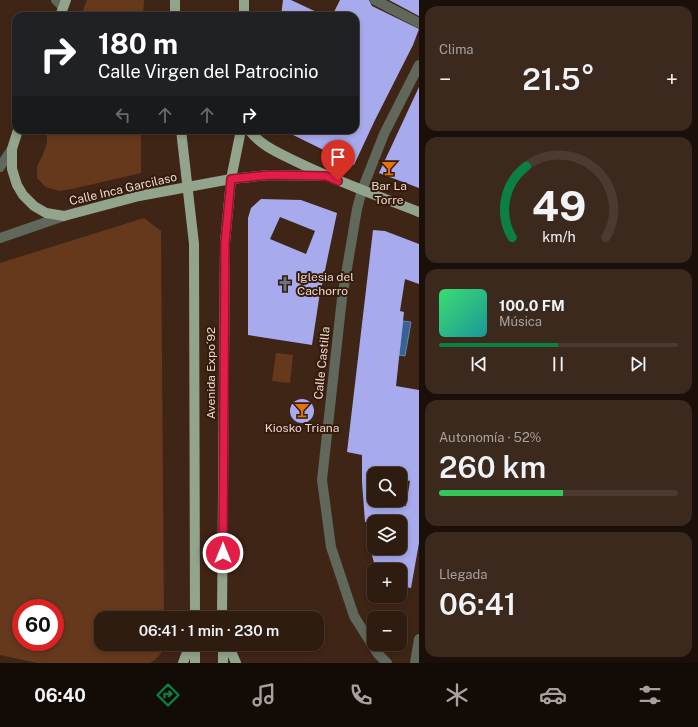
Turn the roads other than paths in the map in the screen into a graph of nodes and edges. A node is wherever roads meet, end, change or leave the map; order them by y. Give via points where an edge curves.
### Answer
1 (175, 0) edge
2 (244, 0) edge
3 (375, 0) edge
4 (175, 12) edge
5 (244, 12) edge
6 (419, 22) edge
7 (419, 65) edge
8 (17, 134) edge
9 (181, 134) edge
10 (240, 134) edge
11 (252, 134) edge
12 (12, 148) junction
13 (0, 167) edge
14 (326, 176) junction
15 (231, 179) junction
16 (188, 187) junction
17 (362, 190) junction
18 (419, 212) edge
19 (64, 216) junction
20 (0, 238) edge
21 (195, 611) edge
22 (222, 611) edge
23 (419, 639) edge
24 (187, 651) edge
25 (195, 651) edge
26 (223, 651) edge
27 (231, 651) edge
28 (183, 663) edge
29 (196, 663) edge
30 (223, 663) edge
31 (236, 663) edge
32 (387, 663) edge
33 (415, 663) edge

1 - 4 main road
2 - 5 main road
3 - 6 street
7 - 17 street, Calle Castilla via 384,134
8 - 12 main road
9 - 16 main road, Avenida Expo´92
10 - 15 main road, Avenida Expo´92
11 - 14 main road via 271,150
12 - 13 street
12 - 19 main road via 12,169 23,195 46,213
14 - 15 main road, Calle Inca Garcilaso via 269,175
14 - 17 main road
15 - 16 main road, Calle Inca Garcilaso
15 - 22 main road, Avenida Expo´92 via 225,243
16 - 19 main road, Calle Inca Garcilaso via 128,198
16 - 21 main road, Avenida Expo´92 via 194,244
17 - 18 main road
17 - 32 street, Calle Castilla via 342,298 322,480 331,547 354,616 378,654
19 - 20 street, Calle Inca Garcilaso
23 - 33 street
24 - 28 main road
25 - 29 main road
26 - 30 main road
27 - 31 main road

